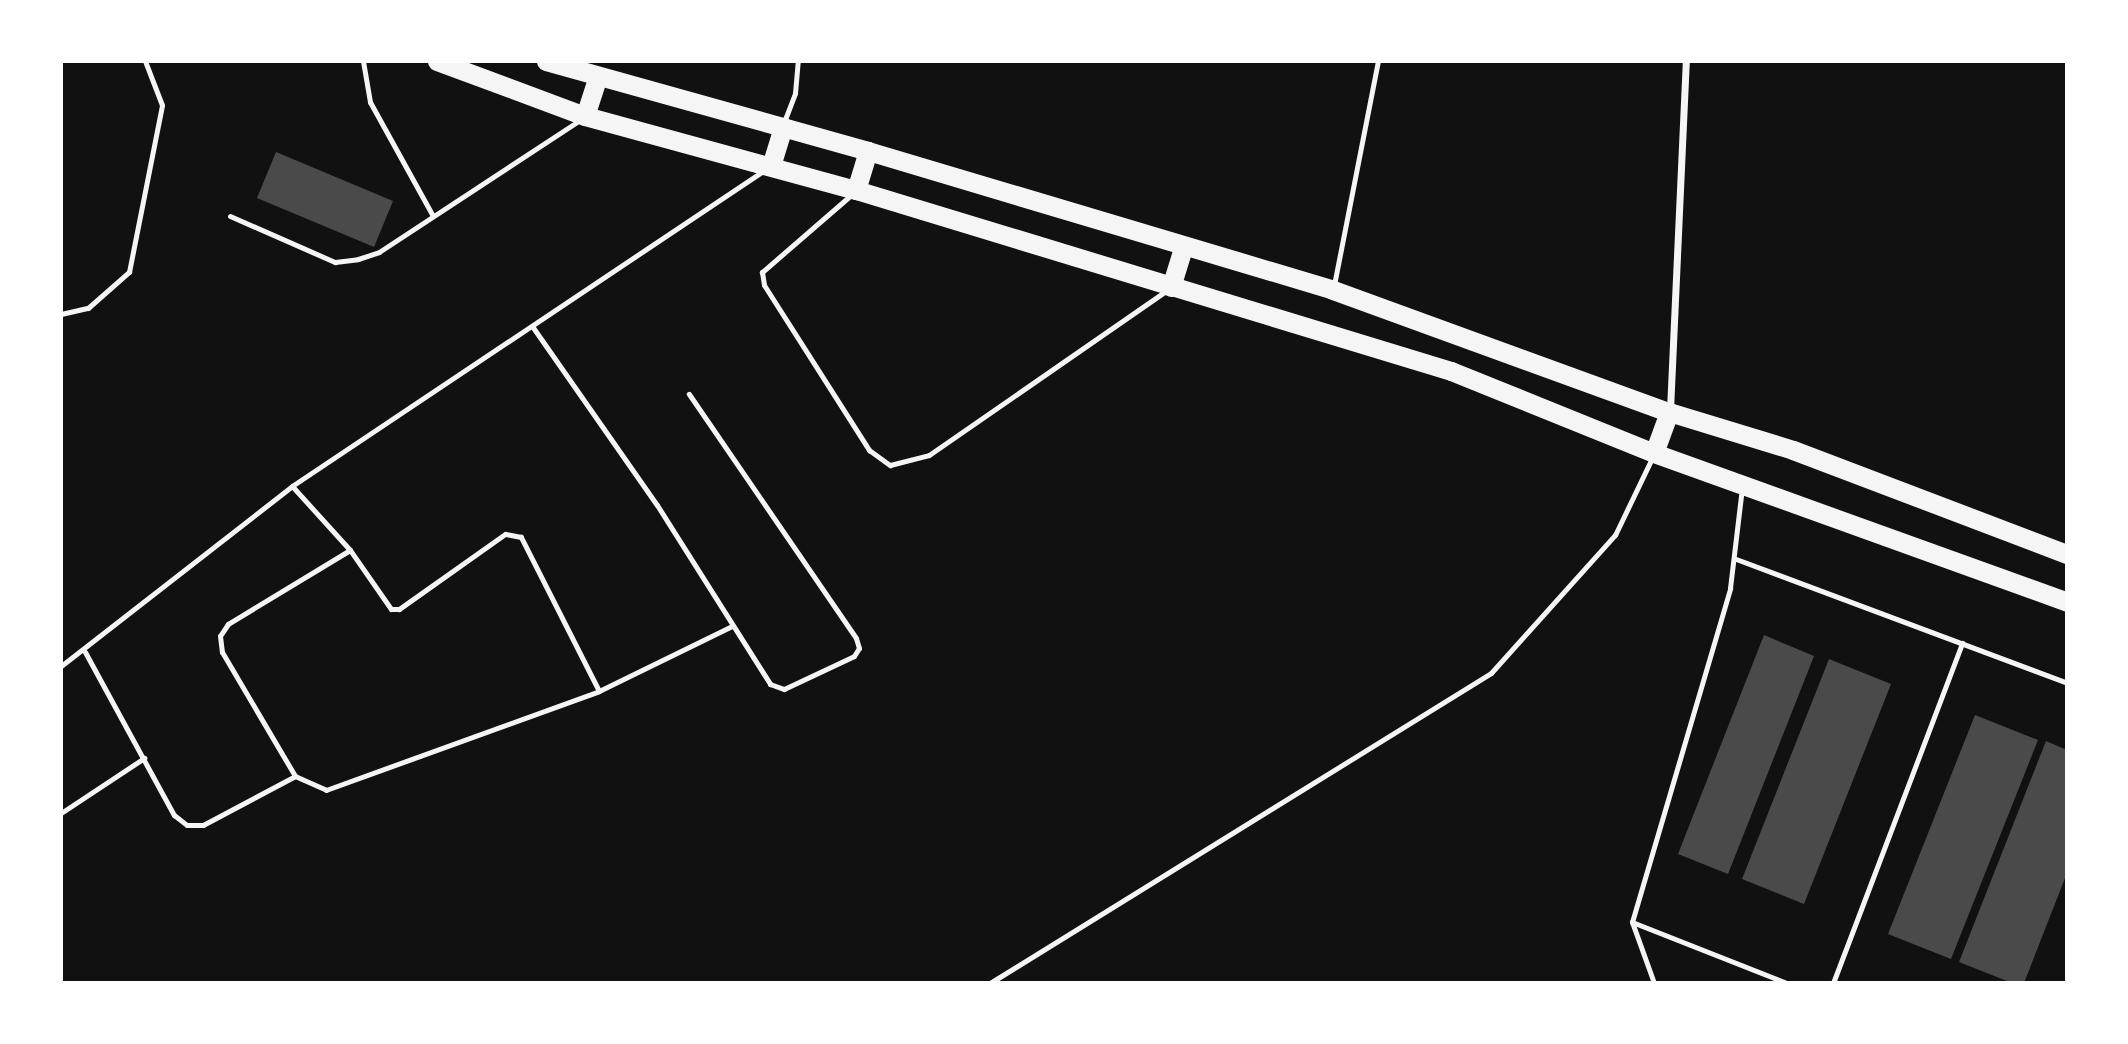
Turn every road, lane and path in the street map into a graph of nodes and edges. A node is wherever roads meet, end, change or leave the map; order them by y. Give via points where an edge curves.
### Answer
1 (145, 61) edge
2 (363, 61) edge
3 (437, 61) edge
4 (546, 61) edge
5 (798, 61) edge
6 (1378, 61) edge
7 (1686, 61) edge
8 (598, 76) junction
9 (585, 116) junction
10 (783, 127) junction
11 (868, 151) junction
12 (771, 166) junction
13 (856, 190) junction
14 (230, 216) dead end
15 (433, 216) junction
16 (1183, 248) junction
17 (1171, 287) junction
18 (1333, 290) junction
19 (61, 314) edge
20 (532, 326) junction
21 (689, 394) dead end
22 (1670, 412) junction
23 (1654, 453) junction
24 (1743, 482) junction
25 (292, 486) junction
26 (350, 550) junction
27 (2067, 554) edge
28 (1736, 559) junction
29 (2067, 602) edge
30 (732, 626) junction
31 (1962, 643) junction
32 (85, 652) junction
33 (61, 666) edge
34 (2067, 683) edge
35 (599, 691) junction
36 (144, 758) junction
37 (295, 776) junction
38 (61, 813) edge
39 (1632, 922) junction
40 (990, 983) edge
41 (1654, 983) edge
42 (1787, 983) edge
43 (1833, 983) edge

1 - 19 lane via 162,105 130,272 88,308
2 - 15 lane via 370,102
3 - 9 highway
4 - 8 highway
5 - 10 lane via 795,93
6 - 18 lane
7 - 22 street
8 - 9 highway
8 - 10 highway
9 - 12 highway
9 - 15 lane
10 - 11 highway
10 - 12 highway
11 - 13 highway
11 - 16 highway
12 - 13 highway
12 - 20 lane
13 - 17 highway
13 - 17 lane via 762,272 764,285 869,450 890,465 929,455
14 - 15 lane via 335,262 379,252
16 - 17 highway
16 - 18 highway
17 - 23 highway via 1451,371
18 - 22 highway
20 - 25 lane
20 - 30 lane via 657,505
21 - 30 lane via 859,648 854,656 777,688
22 - 23 highway
22 - 27 highway via 1793,450
23 - 24 highway
23 - 40 lane via 1615,535 1491,673
24 - 28 lane
24 - 29 highway
25 - 26 lane
25 - 32 lane
26 - 35 lane via 383,603 399,609 512,532 521,537
26 - 37 lane via 228,624 220,636 222,652
28 - 31 lane
28 - 39 lane
30 - 35 lane
31 - 34 lane
31 - 43 lane
32 - 33 lane
32 - 36 lane
35 - 37 lane via 326,790
36 - 37 lane via 174,815 187,825 203,825
36 - 38 lane
39 - 41 lane
39 - 42 lane

